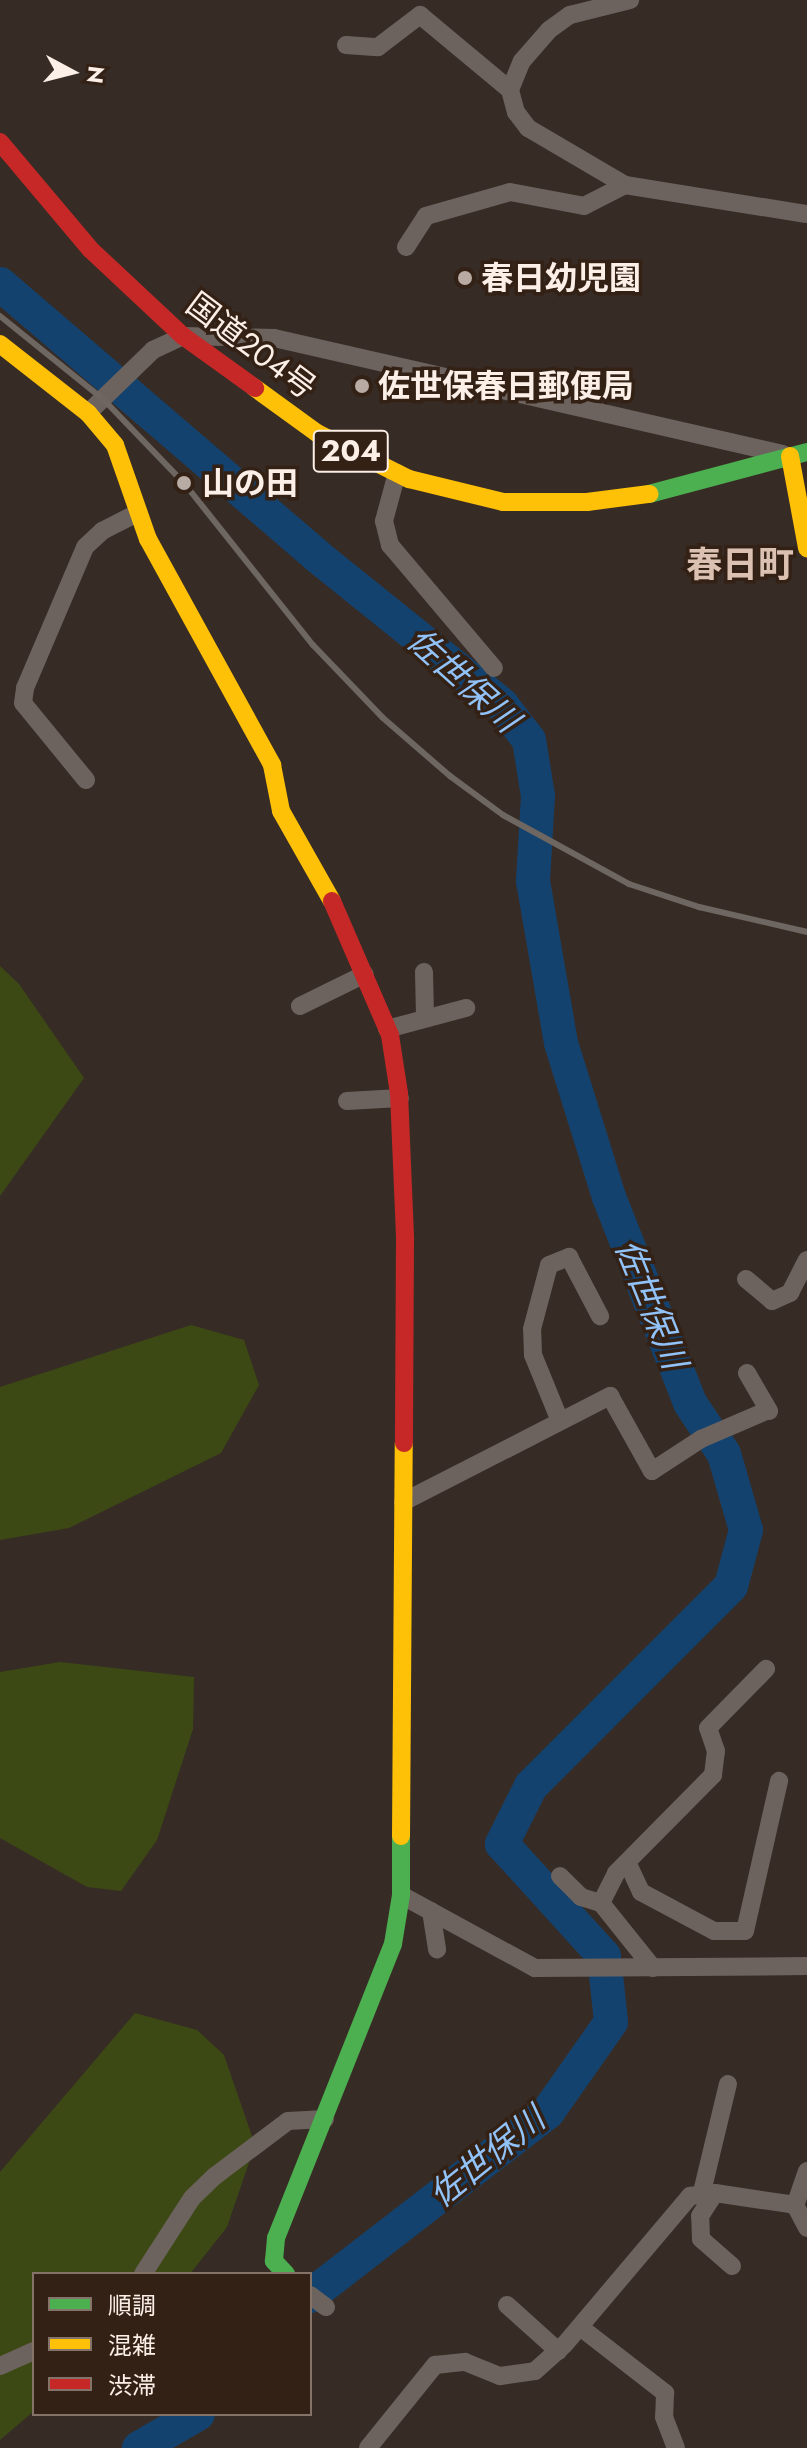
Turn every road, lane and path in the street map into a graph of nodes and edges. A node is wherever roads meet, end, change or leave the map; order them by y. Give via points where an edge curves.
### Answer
1 (630, 0) edge
2 (346, 45) dead end
3 (510, 90) junction
4 (0, 142) edge
5 (625, 185) junction
6 (807, 214) edge
7 (406, 247) dead end
8 (183, 336) junction
9 (0, 344) edge
10 (88, 413) junction
11 (799, 454) edge
12 (397, 473) junction
13 (136, 514) junction
14 (807, 548) edge
15 (494, 668) dead end
16 (85, 770) dead end
17 (424, 972) dead end
18 (365, 974) junction
19 (308, 1007) dead end
20 (466, 1008) dead end
21 (425, 1016) junction
22 (387, 1029) junction
23 (400, 1098) junction
24 (347, 1101) dead end
25 (807, 1260) edge
26 (746, 1279) dead end
27 (600, 1316) dead end
28 (747, 1373) dead end
29 (560, 1421) junction
30 (403, 1502) junction
31 (766, 1669) dead end
32 (779, 1781) dead end
33 (628, 1864) junction
34 (560, 1876) dead end
35 (401, 1895) junction
36 (601, 1903) junction
37 (431, 1911) junction
38 (437, 1950) dead end
39 (799, 1966) edge
40 (653, 1968) junction
41 (807, 1980) edge
42 (728, 2084) dead end
43 (325, 2119) junction
44 (807, 2171) edge
45 (708, 2192) junction
46 (795, 2205) junction
47 (807, 2228) edge
48 (732, 2266) dead end
49 (144, 2272) edge
50 (284, 2272) edge
51 (312, 2296) edge
52 (507, 2305) dead end
53 (326, 2307) dead end
54 (580, 2327) junction
55 (558, 2351) junction
56 (32, 2352) edge
57 (0, 2366) edge
58 (368, 2448) edge
59 (676, 2448) edge

1 - 3 street via 570,15 549,30 522,61
2 - 3 street via 378,47 420,15
3 - 5 street via 528,128
4 - 8 main road, 国道204号 / 204 via 91,250
5 - 6 street
5 - 7 street via 584,206 510,192 426,216
8 - 10 street via 153,350
8 - 11 street via 274,338
8 - 12 main road, 国道204号 / 204 via 317,433
9 - 10 main road
10 - 13 main road via 115,445
11 - 12 main road, 国道204号 / 204 via 659,493 587,502 503,502
11 - 14 main road
12 - 15 street via 384,521 390,545
13 - 16 street via 102,531 85,547 25,688 23,703
13 - 18 main road via 272,765 281,811 340,915
17 - 21 street
18 - 19 street
18 - 22 main road
20 - 21 street
21 - 22 street
22 - 23 main road
23 - 24 street
23 - 30 main road
25 - 26 street via 790,1293 772,1301
27 - 29 street via 569,1257 549,1265 532,1329 533,1355
28 - 29 street via 767,1411 701,1439 652,1471 610,1396
29 - 30 street
30 - 35 main road
31 - 33 street via 708,1728 716,1751 713,1775
32 - 33 street via 745,1931 714,1931 641,1892
33 - 36 street via 616,1873
34 - 36 street via 581,1897
35 - 37 street
35 - 43 main road via 393,1944
36 - 40 street
37 - 38 street
37 - 40 street via 535,1968
39 - 40 street
39 - 41 street
42 - 45 street
43 - 49 street via 288,2121 215,2176 192,2198
43 - 50 main road via 276,2238 274,2261
44 - 46 street
45 - 46 street
45 - 48 street via 700,2216 701,2239
45 - 54 street via 675,2212
46 - 47 street
51 - 53 street
52 - 55 street
54 - 55 street
54 - 59 street via 665,2393 664,2417
55 - 58 street via 535,2371 522,2374 500,2376 465,2362 435,2365
56 - 57 street

